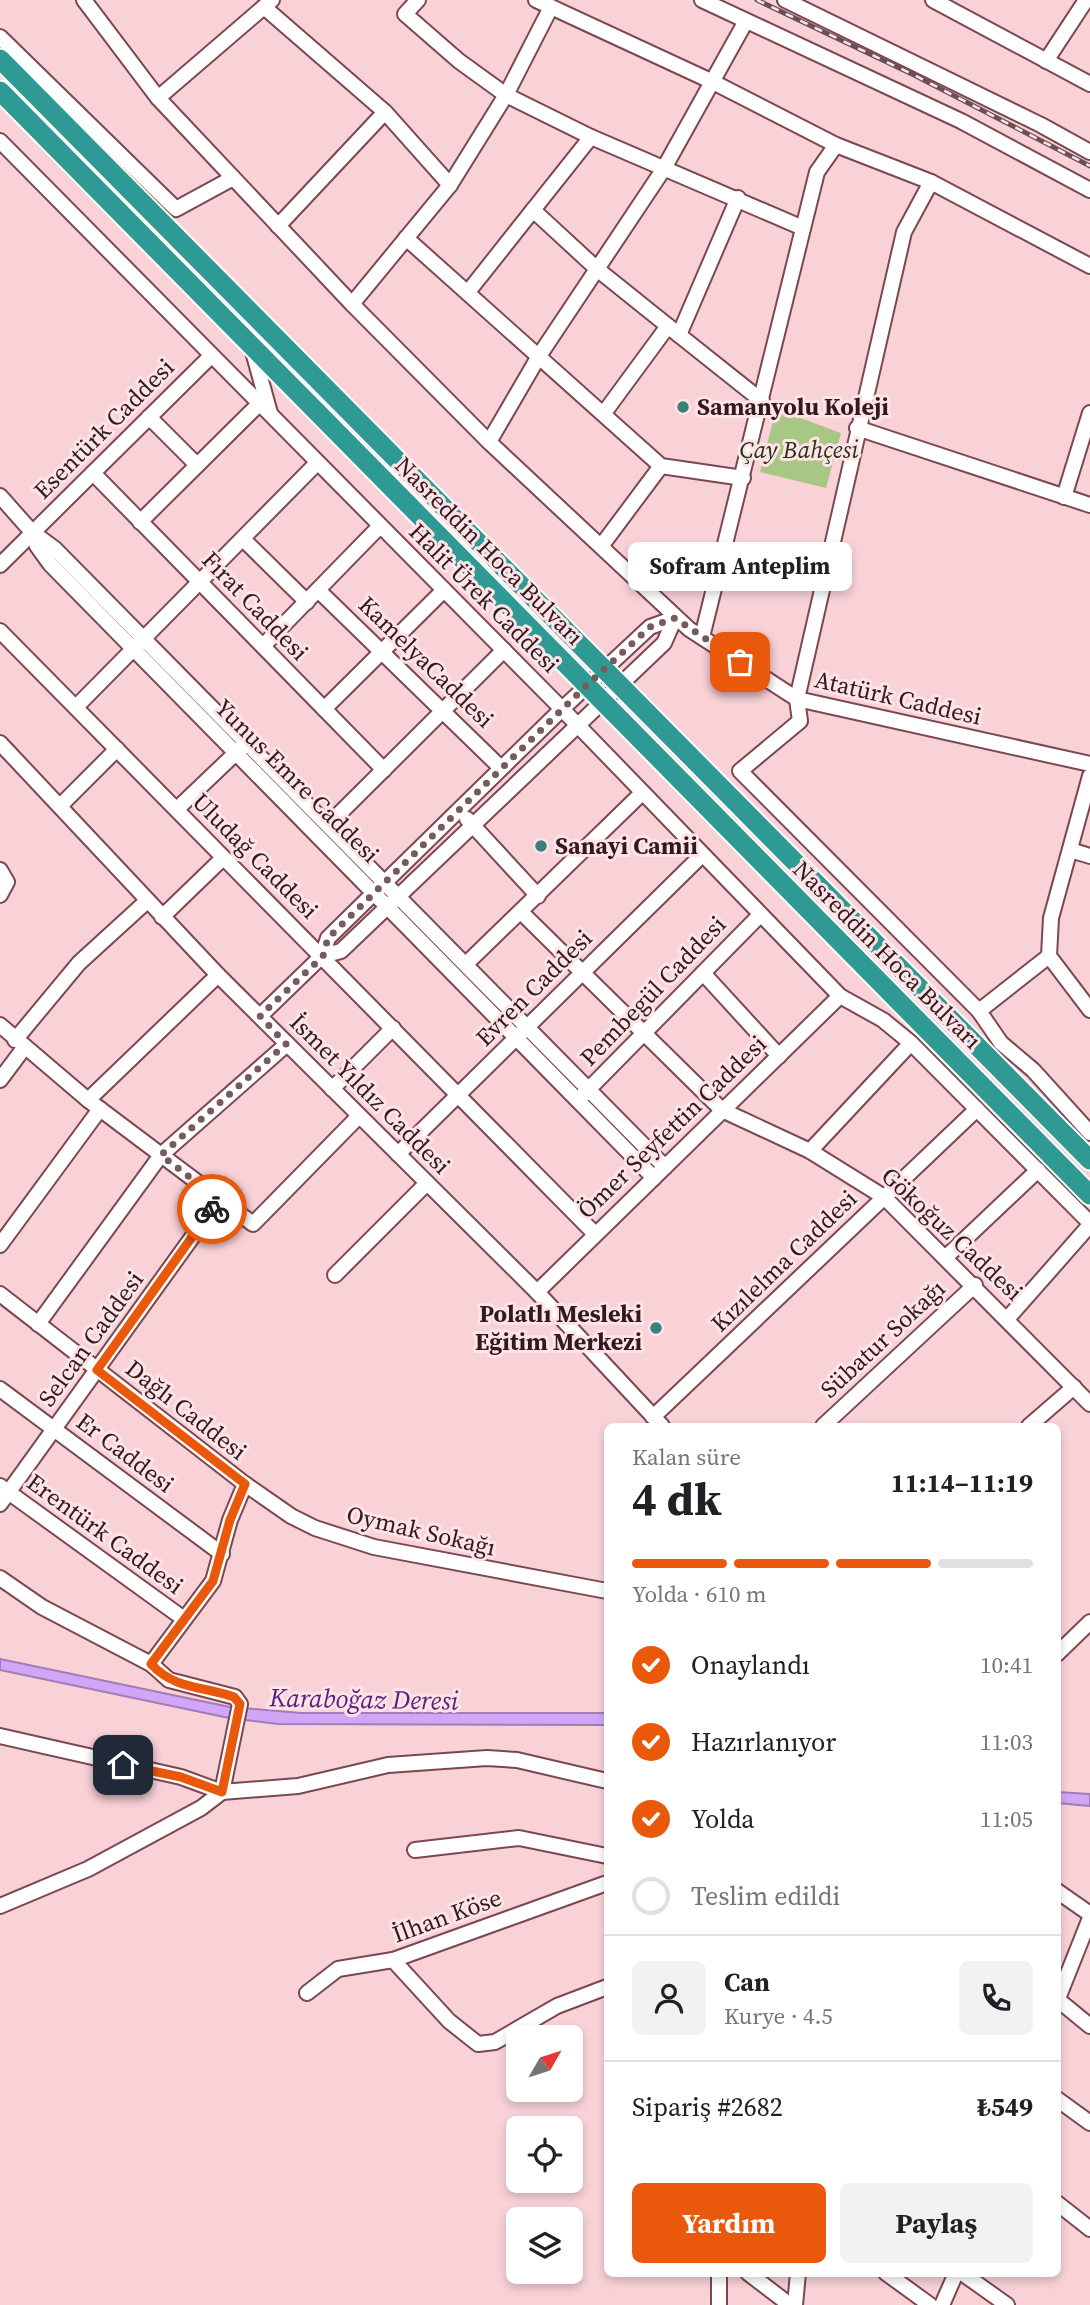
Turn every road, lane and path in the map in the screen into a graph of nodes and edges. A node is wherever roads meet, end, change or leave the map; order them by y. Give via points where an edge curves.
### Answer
1 (85, 0) edge
2 (418, 0) edge
3 (536, 0) edge
4 (702, 0) edge
5 (785, 0) edge
6 (933, 0) edge
7 (1086, 0) edge
8 (268, 3) edge
9 (551, 7) junction
10 (746, 20) junction
11 (0, 37) edge
12 (0, 59) edge
13 (1046, 61) junction
14 (713, 82) junction
15 (1090, 84) edge
16 (0, 91) edge
17 (506, 95) junction
18 (158, 98) junction
19 (385, 112) junction
20 (591, 137) junction
21 (0, 141) edge
22 (836, 145) junction
23 (1090, 152) edge
24 (663, 170) junction
25 (233, 178) junction
26 (931, 182) junction
27 (450, 185) junction
28 (1090, 190) edge
29 (738, 198) junction
30 (533, 210) junction
31 (278, 226) junction
32 (803, 229) junction
33 (407, 238) junction
34 (1090, 265) edge
35 (597, 269) junction
36 (468, 292) junction
37 (352, 304) junction
38 (673, 331) junction
39 (251, 347) junction
40 (211, 356) junction
41 (539, 356) junction
42 (762, 401) junction
43 (259, 404) junction
44 (604, 413) junction
45 (1090, 414) edge
46 (270, 416) junction
47 (149, 417) junction
48 (857, 428) junction
49 (489, 442) junction
50 (317, 463) junction
51 (197, 466) junction
52 (661, 466) junction
53 (93, 473) junction
54 (743, 478) junction
55 (0, 496) edge
56 (1064, 497) junction
57 (1090, 505) edge
58 (141, 522) junction
59 (380, 526) junction
60 (32, 532) junction
61 (243, 539) junction
62 (603, 545) junction
63 (0, 565) edge
64 (200, 582) junction
65 (318, 590) junction
66 (444, 590) junction
67 (306, 602) junction
68 (675, 618) junction
69 (0, 631) edge
70 (702, 637) junction
71 (139, 644) junction
72 (263, 646) junction
73 (503, 650) junction
74 (382, 652) junction
75 (605, 669) junction
76 (587, 685) junction
77 (620, 685) junction
78 (797, 699) junction
79 (602, 701) junction
80 (76, 707) junction
81 (324, 709) junction
82 (562, 709) junction
83 (443, 711) junction
84 (577, 725) junction
85 (242, 748) junction
86 (117, 749) junction
87 (3, 752) edge
88 (1090, 764) edge
89 (502, 768) junction
90 (384, 770) junction
91 (1090, 776) edge
92 (642, 793) junction
93 (60, 807) junction
94 (177, 809) junction
95 (459, 810) junction
96 (328, 825) junction
97 (473, 825) junction
98 (1070, 850) junction
99 (702, 855) junction
100 (1090, 856) edge
101 (223, 858) junction
102 (385, 882) junction
103 (374, 893) junction
104 (399, 895) junction
105 (538, 895) junction
106 (148, 901) junction
107 (387, 906) junction
108 (521, 912) junction
109 (760, 915) junction
110 (162, 917) junction
111 (323, 956) junction
112 (1049, 956) junction
113 (466, 964) junction
114 (582, 973) junction
115 (703, 973) junction
116 (218, 975) junction
117 (840, 996) junction
118 (1090, 1010) edge
119 (979, 1012) junction
120 (260, 1016) junction
121 (0, 1025) edge
122 (393, 1028) junction
123 (522, 1032) junction
124 (643, 1034) junction
125 (911, 1043) junction
126 (20, 1044) junction
127 (286, 1044) junction
128 (779, 1056) junction
129 (0, 1080) edge
130 (332, 1089) junction
131 (459, 1094) junction
132 (584, 1095) junction
133 (94, 1105) junction
134 (977, 1109) junction
135 (722, 1110) junction
136 (359, 1116) junction
137 (1090, 1133) edge
138 (810, 1151) junction
139 (398, 1154) junction
140 (161, 1155) junction
141 (1090, 1160) edge
142 (664, 1167) junction
143 (1038, 1170) junction
144 (653, 1178) junction
145 (427, 1183) junction
146 (1090, 1195) edge
147 (884, 1197) junction
148 (219, 1200) junction
149 (1090, 1224) edge
150 (595, 1234) junction
151 (0, 1245) edge
152 (947, 1257) junction
153 (335, 1275) dead end
154 (975, 1285) junction
155 (537, 1292) junction
156 (0, 1294) edge
157 (1008, 1318) junction
158 (38, 1324) junction
159 (97, 1370) junction
160 (1074, 1387) junction
161 (0, 1389) edge
162 (1090, 1404) edge
163 (658, 1422) edge
164 (825, 1423) edge
165 (1032, 1423) edge
166 (54, 1429) junction
167 (245, 1484) junction
168 (3, 1494) edge
169 (222, 1554) junction
170 (0, 1578) edge
171 (603, 1590) edge
172 (184, 1619) junction
173 (1090, 1622) edge
174 (1061, 1650) edge
175 (151, 1664) junction
176 (0, 1736) edge
177 (604, 1780) edge
178 (222, 1792) junction
179 (415, 1850) dead end
180 (604, 1855) edge
181 (604, 1885) edge
182 (1061, 1894) edge
183 (0, 1906) edge
184 (1090, 1916) edge
185 (393, 1960) junction
186 (604, 1988) edge
187 (1061, 1990) edge
188 (307, 1993) dead end
189 (1061, 2003) edge
190 (1090, 2026) edge
191 (1061, 2102) edge
192 (1090, 2123) edge
193 (1061, 2206) edge
194 (1090, 2229) edge
195 (719, 2277) edge
196 (754, 2277) edge
197 (796, 2277) edge
198 (892, 2277) edge
199 (954, 2277) edge
200 (968, 2277) edge
201 (719, 2305) edge
202 (793, 2305) edge
203 (930, 2305) edge
204 (942, 2305) edge
205 (1007, 2305) edge

1 - 18 street, Atatürk Caddesi
2 - 17 street via 405,14
3 - 9 street
4 - 10 street
5 - 23 street
6 - 13 street
7 - 13 street
8 - 18 street
8 - 19 street
9 - 14 street
9 - 17 street
10 - 14 street
10 - 28 street via 961,121
11 - 25 street via 176,208
12 - 75 highway, Nasreddin Hoca Bulvarı
13 - 15 street
14 - 22 street
14 - 24 street
16 - 39 highway, Nasreddin Hoca Bulvarı
17 - 20 street
17 - 27 street
18 - 25 street, Atatürk Caddesi
19 - 27 street
19 - 31 street
20 - 24 street
20 - 30 street
21 - 40 street, Halit Ürek Caddesi
22 - 26 street
22 - 32 street via 817,172
24 - 29 street
24 - 35 street
25 - 31 street, Atatürk Caddesi
26 - 34 street
26 - 48 street via 904,232
27 - 33 street
29 - 32 street
29 - 38 street
30 - 35 street
30 - 36 street
31 - 37 street, Atatürk Caddesi
32 - 42 street
33 - 36 street
33 - 37 street
35 - 38 street
35 - 41 street
36 - 41 street
37 - 49 street, Atatürk Caddesi
38 - 42 street
38 - 44 street
39 - 46 street
39 - 76 highway, Nasreddin Hoca Bulvarı
40 - 43 street, Halit Ürek Caddesi
40 - 47 street, Esentürk Caddesi
41 - 44 street
41 - 49 street
42 - 54 street
43 - 46 street, Halit Ürek Caddesi
43 - 51 street
44 - 52 street
45 - 56 street
46 - 50 street, Halit Ürek Caddesi
47 - 51 street
47 - 53 street, Esentürk Caddesi
48 - 56 street
48 - 78 street
49 - 62 street, Atatürk Caddesi
50 - 59 street, Halit Ürek Caddesi
50 - 61 street
51 - 58 street
52 - 54 street
52 - 62 street
53 - 58 street, Fırat Caddesi
53 - 60 street, Esentürk Caddesi
54 - 70 street
55 - 60 street, Yunus Emre Caddesi
56 - 57 street
58 - 64 street, Fırat Caddesi
59 - 65 street
59 - 66 street, Halit Ürek Caddesi
60 - 63 street, Esentürk Caddesi
60 - 71 street, Yunus Emre Caddesi via 55,550
61 - 64 street
61 - 67 street
62 - 68 street, Atatürk Caddesi
64 - 71 street
64 - 72 street, Fırat Caddesi
65 - 67 street
65 - 74 street, KamelyaCaddesi
66 - 73 street, Halit Ürek Caddesi
66 - 74 street
67 - 72 street
68 - 70 street, Atatürk Caddesi
68 - 75 street via 650,627
68 - 77 street via 663,643
69 - 80 street, Uludağ Caddesi
70 - 78 street, Atatürk Caddesi
71 - 80 street
71 - 85 street, Yunus Emre Caddesi
72 - 81 street, Fırat Caddesi
73 - 82 street, Halit Ürek Caddesi
73 - 83 street
74 - 81 street
74 - 83 street, KamelyaCaddesi
75 - 76 street
75 - 77 highway, Nasreddin Hoca Bulvarı
76 - 79 highway, Nasreddin Hoca Bulvarı
76 - 82 street
77 - 79 street
77 - 141 highway, Nasreddin Hoca Bulvarı
78 - 88 street, Atatürk Caddesi
78 - 119 street via 800,721 740,771
79 - 84 street
79 - 146 highway, Nasreddin Hoca Bulvarı
80 - 86 street, Uludağ Caddesi
81 - 90 street, Fırat Caddesi
82 - 84 street, Halit Ürek Caddesi
82 - 89 street
83 - 89 street, KamelyaCaddesi
83 - 90 street
84 - 92 street, Halit Ürek Caddesi
84 - 97 street
85 - 94 street
85 - 96 street, Yunus Emre Caddesi
85 - 103 street, Yunus Emre Caddesi
86 - 93 street
86 - 94 street, Uludağ Caddesi
87 - 93 street, İsmet Yıldız Caddesi
89 - 95 street
90 - 96 street
91 - 98 street
92 - 99 street, Halit Ürek Caddesi
92 - 105 street
93 - 106 street, İsmet Yıldız Caddesi
94 - 101 street, Uludağ Caddesi
95 - 97 street
95 - 102 street
96 - 102 street, Yunus Emre Caddesi
97 - 104 street
97 - 105 street
98 - 100 street
98 - 112 street via 1051,918
99 - 109 street, Halit Ürek Caddesi
99 - 114 street, Evren Caddesi
101 - 110 street
101 - 111 street, Uludağ Caddesi
102 - 103 street
102 - 104 street, Yunus Emre Caddesi
103 - 107 street, Yunus Emre Caddesi
103 - 111 street via 328,938
104 - 107 street
104 - 113 street, Yunus Emre Caddesi
105 - 108 street
106 - 110 street, İsmet Yıldız Caddesi
106 - 126 street via 79,963
107 - 111 street via 341,951
107 - 123 street, Yunus Emre Caddesi
108 - 113 street
108 - 114 street, Gökoğuz Caddesi
109 - 115 street, Pembegül Caddesi
109 - 117 street, Halit Ürek Caddesi
110 - 116 street, İsmet Yıldız Caddesi
111 - 120 street
111 - 122 street, Uludağ Caddesi
112 - 118 street
112 - 119 street
113 - 123 street, Yunus Emre Caddesi
114 - 123 street, Evren Caddesi
114 - 124 street, Gökoğuz Caddesi
115 - 124 street, Pembegül Caddesi
115 - 128 street
116 - 120 street, İsmet Yıldız Caddesi
116 - 133 street
117 - 125 street, Halit Ürek Caddesi via 883,1020
117 - 128 street, Ömer Seyfettin Caddesi
119 - 137 street via 1001,1043 1033,1070
120 - 127 street, İsmet Yıldız Caddesi
121 - 126 street
122 - 130 street
122 - 131 street, Uludağ Caddesi
123 - 131 street, Evren Caddesi
123 - 132 street, Yunus Emre Caddesi
124 - 132 street, Pembegül Caddesi
124 - 135 street, Gökoğuz Caddesi
125 - 134 street, Halit Ürek Caddesi
125 - 138 street
126 - 129 street
126 - 133 street
127 - 130 street, İsmet Yıldız Caddesi
127 - 140 street
128 - 135 street, Ömer Seyfettin Caddesi
130 - 136 street, İsmet Yıldız Caddesi
131 - 139 street, Evren Caddesi
131 - 150 street, Uludağ Caddesi
132 - 142 street, Yunus Emre Caddesi
132 - 144 street, Yunus Emre Caddesi
133 - 140 street
133 - 151 street
134 - 143 street, Halit Ürek Caddesi
134 - 147 street, Kızılelma Caddesi
135 - 138 street, Gökoğuz Caddesi
135 - 142 street, Ömer Seyfettin Caddesi
136 - 139 street, İsmet Yıldız Caddesi
136 - 148 street via 253,1224
138 - 147 street, Gökoğuz Caddesi
139 - 145 street, İsmet Yıldız Caddesi
140 - 148 street
140 - 158 street
142 - 144 street, Ömer Seyfettin Caddesi
143 - 149 street, Halit Ürek Caddesi
143 - 152 street
144 - 150 street, Ömer Seyfettin Caddesi
145 - 153 street
145 - 155 street, İsmet Yıldız Caddesi
147 - 152 street, Gökoğuz Caddesi
147 - 163 street, Kızılelma Caddesi
148 - 159 street, Selcan Caddesi
149 - 157 street
150 - 155 street, Ömer Seyfettin Caddesi
152 - 154 street, Gökoğuz Caddesi
154 - 157 street, Gökoğuz Caddesi
154 - 164 street, Sübatur Sokağı
155 - 163 street, İsmet Yıldız Caddesi
156 - 158 street, Dağlı Caddesi
157 - 160 street, Gökoğuz Caddesi
158 - 159 street, Dağlı Caddesi
159 - 166 street, Selcan Caddesi
159 - 167 street, Dağlı Caddesi
160 - 162 street, Gökoğuz Caddesi
160 - 165 street
161 - 166 street, Er Caddesi
166 - 168 street, Selcan Caddesi
166 - 169 street, Er Caddesi
167 - 169 street
167 - 171 street, Oymak Sokağı via 291,1516 344,1538
168 - 172 street, Erentürk Caddesi
169 - 172 street via 213,1581
170 - 175 street via 42,1607
172 - 175 street
173 - 174 street
175 - 178 street via 169,1680 228,1694 240,1704
176 - 178 street via 181,1777
177 - 178 street via 517,1760 487,1758 388,1765 298,1786
178 - 183 street via 88,1869
179 - 180 street via 519,1838
181 - 185 street, İlhan Köse
182 - 184 street
184 - 187 street
185 - 186 street via 449,2021 478,2044 495,2042 557,2006
185 - 188 street, İlhan Köse via 338,1969
189 - 190 street
191 - 192 street
193 - 194 street
195 - 201 street
196 - 202 street
197 - 202 street
198 - 203 street
199 - 204 street
200 - 205 street

